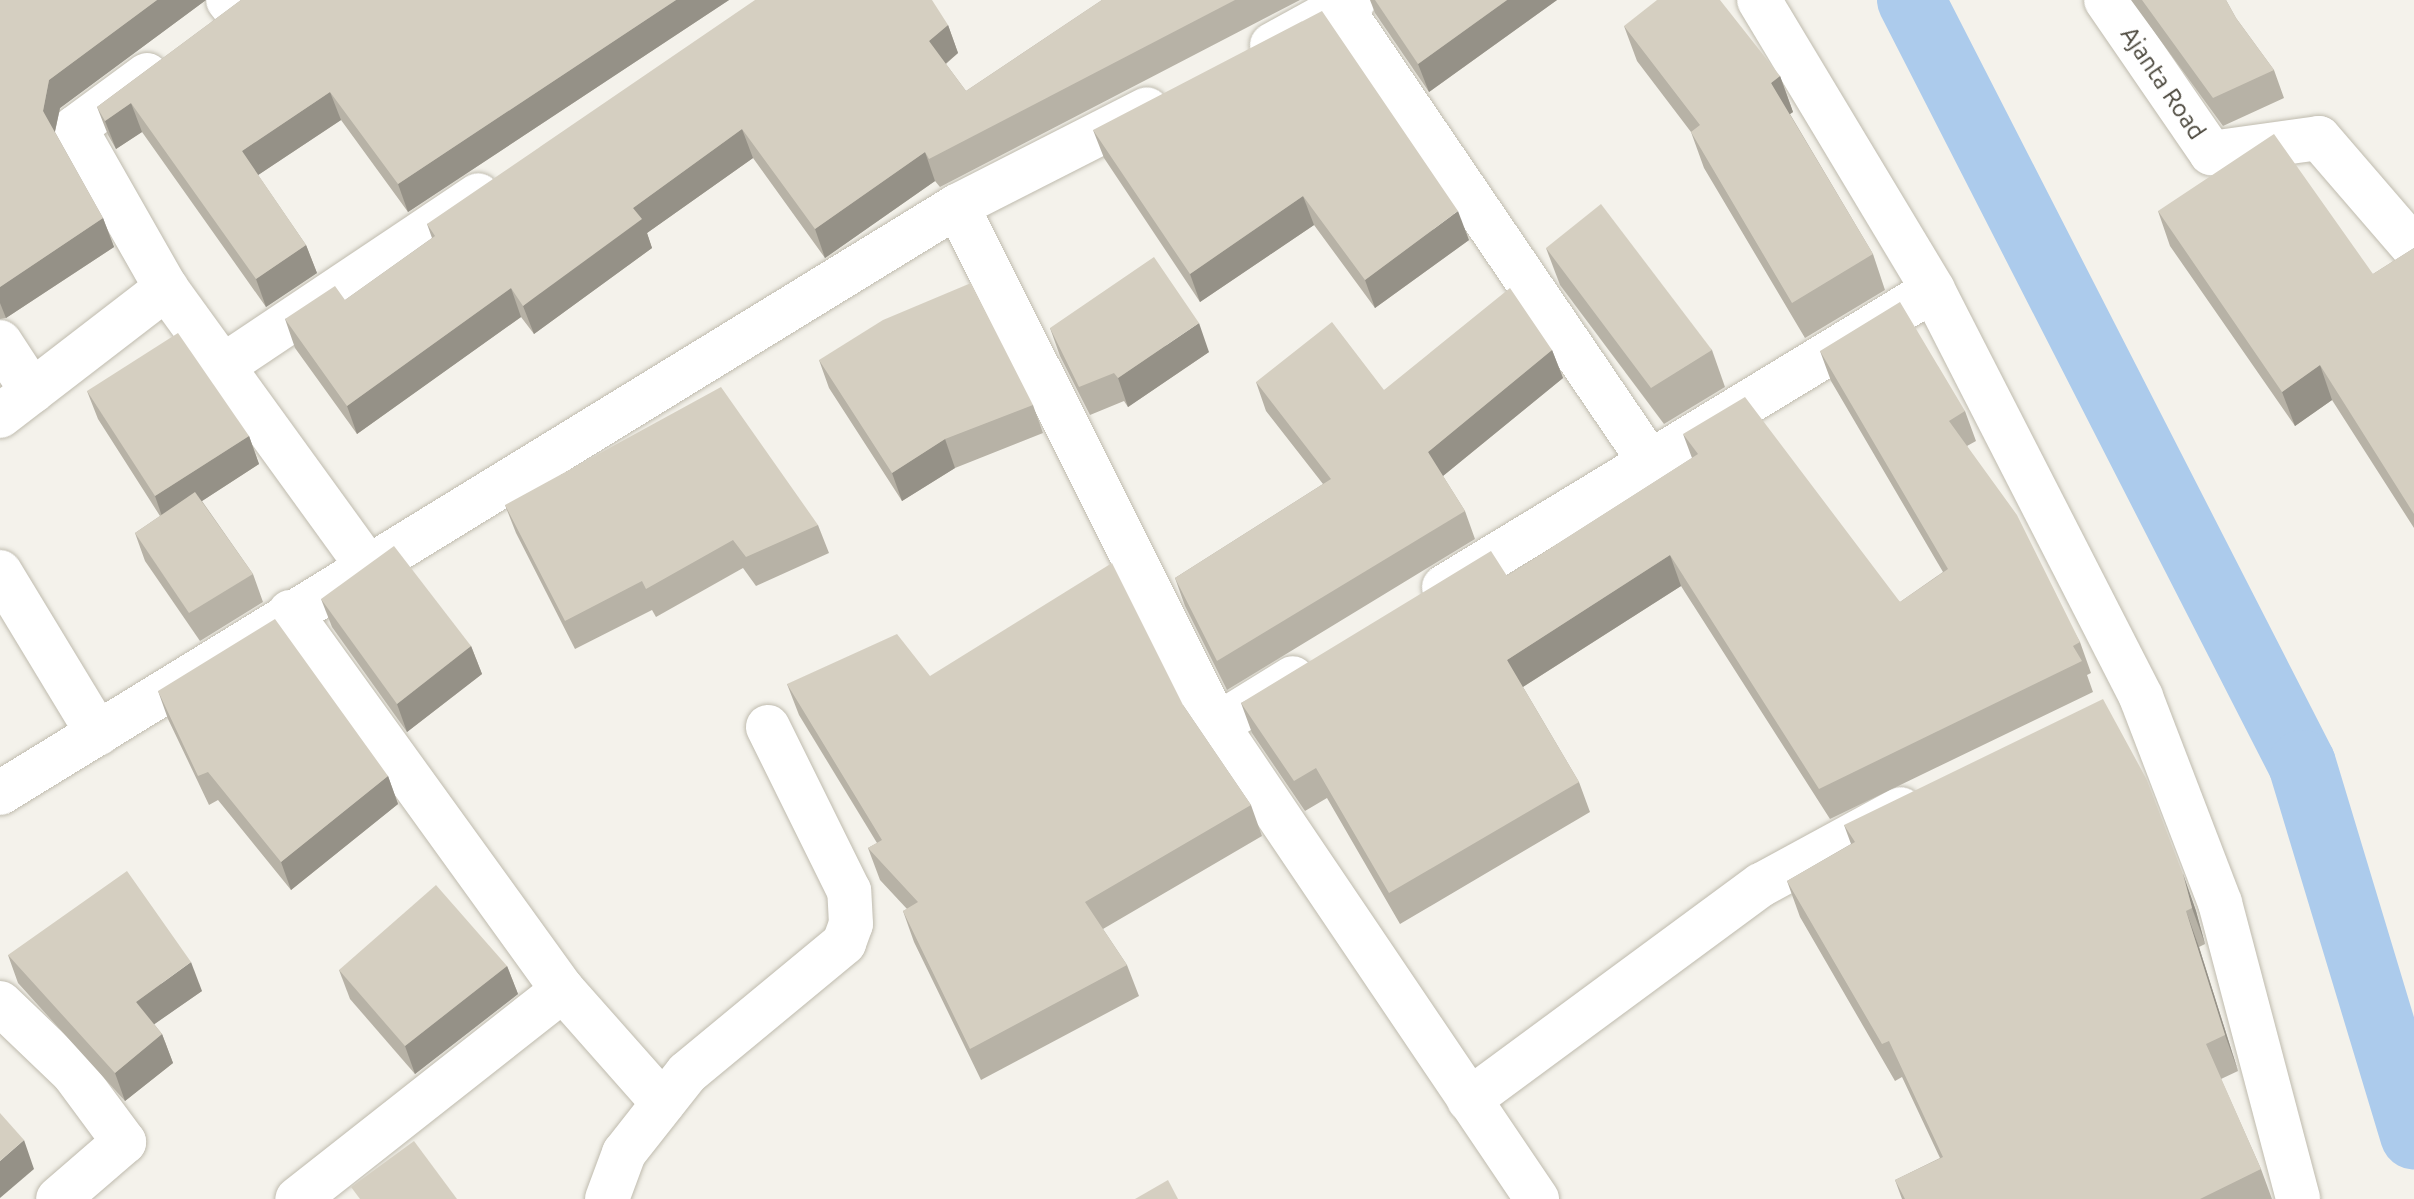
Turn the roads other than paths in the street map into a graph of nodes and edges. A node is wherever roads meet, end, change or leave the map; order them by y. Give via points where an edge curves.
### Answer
1 (1759, 0) edge
2 (2106, 0) edge
3 (237, 3) edge
4 (1344, 3) edge
5 (1232, 65) edge
6 (1191, 86) edge
7 (509, 174) edge
8 (957, 206) junction
9 (2414, 248) edge
10 (166, 288) junction
11 (1933, 290) junction
12 (0, 342) edge
13 (223, 366) junction
14 (16, 403) edge
15 (1650, 462) junction
16 (369, 568) junction
17 (0, 572) edge
18 (1406, 610) edge
19 (290, 612) junction
20 (1325, 659) edge
21 (2141, 697) junction
22 (2099, 716) edge
23 (1217, 725) junction
24 (768, 727) dead end
25 (98, 734) junction
26 (1944, 787) edge
27 (0, 793) edge
28 (563, 990) junction
29 (0, 1003) edge
30 (1469, 1100) junction
31 (663, 1103) junction
32 (58, 1199) edge
33 (297, 1199) edge
34 (607, 1199) edge
35 (1537, 1199) edge
36 (2298, 1199) edge

1 - 11 street
2 - 9 street, Ajanta Road via 2211,153 2319,138
3 - 10 street via 75,128
4 - 5 street
4 - 15 street
6 - 8 street
7 - 13 street
8 - 16 street
8 - 23 street
10 - 13 street
10 - 14 street
11 - 15 street
11 - 21 street
12 - 14 street
13 - 16 street
15 - 18 street
16 - 19 street
17 - 25 street
19 - 25 street
19 - 28 street
20 - 23 street
21 - 22 street
21 - 36 street via 2220,903
23 - 30 street
24 - 31 street via 849,891 851,924 844,943 687,1073
25 - 27 street
26 - 30 street via 1761,885
28 - 31 street
28 - 33 street
29 - 32 street via 73,1073 124,1142
30 - 35 street
31 - 34 street via 624,1153

